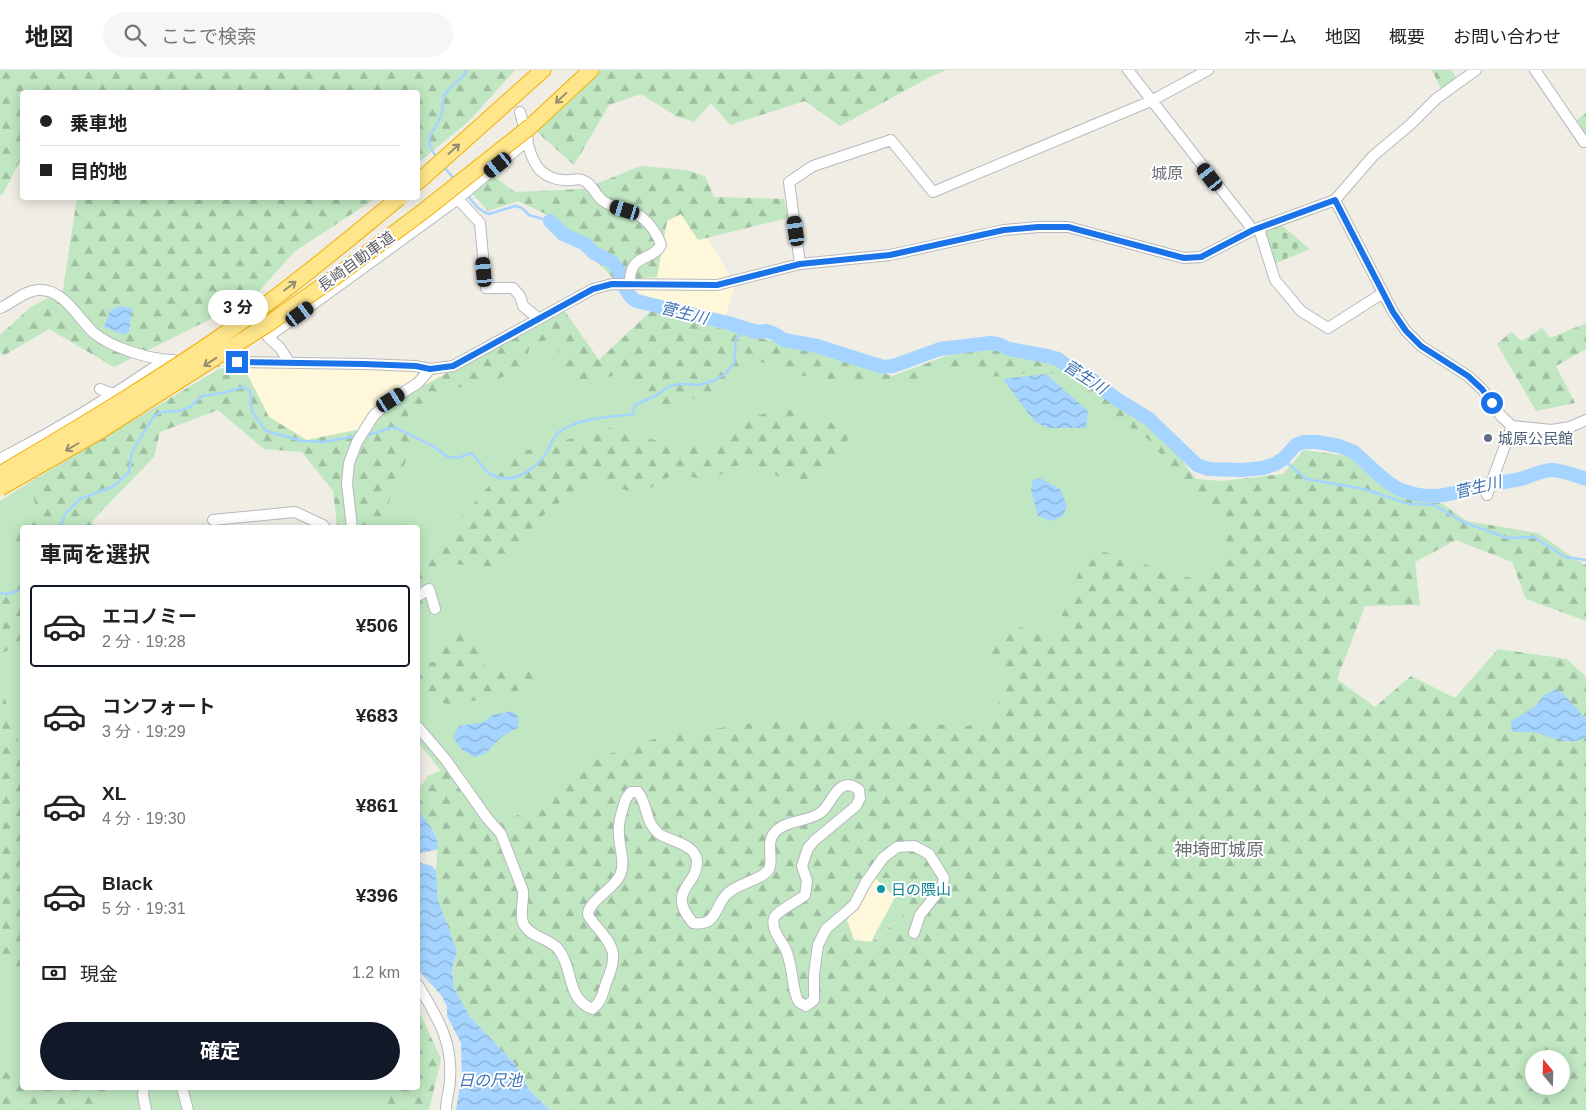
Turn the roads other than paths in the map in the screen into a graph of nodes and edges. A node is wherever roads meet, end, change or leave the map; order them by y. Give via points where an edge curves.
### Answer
1 (591, 70) edge
2 (1128, 70) edge
3 (1208, 70) edge
4 (1476, 70) edge
5 (1535, 70) edge
6 (542, 71) edge
7 (1151, 101) junction
8 (520, 112) dead end
9 (530, 133) junction
10 (1584, 142) dead end
11 (420, 180) edge
12 (458, 199) junction
13 (397, 200) edge
14 (1335, 200) junction
15 (1256, 230) junction
16 (800, 264) junction
17 (630, 284) junction
18 (1383, 292) junction
19 (0, 308) edge
20 (538, 319) junction
21 (237, 362) tunnel mouth
22 (289, 362) junction
23 (430, 369) junction
24 (100, 389) dead end
25 (115, 395) junction
26 (1586, 420) edge
27 (1512, 426) junction
28 (0, 459) edge
29 (0, 474) edge
30 (0, 488) edge
31 (1487, 494) dead end
32 (213, 520) dead end
33 (323, 525) edge
34 (352, 525) edge
35 (420, 595) edge
36 (435, 609) dead end
37 (420, 729) edge
38 (914, 933) dead end
39 (420, 988) edge
40 (144, 1090) edge
41 (183, 1090) edge
42 (146, 1110) edge
43 (188, 1110) edge
44 (446, 1110) edge

1 -> 9 highway, 長崎自動車道
2 - 7 street
3 - 7 street
4 - 14 street via 1436,99 1373,156
5 - 10 street
11 -> 6 highway
7 - 15 street
7 - 16 street via 933,192 891,140 813,166 789,182
8 - 9 street
9 - 12 street
9 - 17 street via 533,158 548,176 558,180 585,180 605,202 637,214 659,239 661,245 658,249 634,265
9 -> 30 highway, 長崎自動車道, bridge via 268,324 100,431
12 - 20 street via 480,223 486,288 514,288 523,306
12 - 22 street via 268,337
29 -> 13 highway, 長崎自動車道, bridge via 93,420 251,316 328,258
14 - 15 street
14 - 18 street
15 - 16 street via 1201,257 1184,258 1068,227 1038,227 1004,230 890,255
15 - 18 street via 1275,280 1301,311 1328,328
16 - 17 street via 717,285
17 - 20 street via 593,289
18 - 27 street via 1406,331 1421,346 1468,376
19 - 25 street via 32,291 51,292 63,299 95,334 127,351 170,360
20 - 23 street via 453,366
21 - 22 street
22 - 23 street
23 - 34 street via 418,383 374,415 362,431 348,463
24 - 25 street
25 - 28 street
26 - 27 street via 1552,430
27 - 31 street
32 - 33 street via 295,512
35 - 36 street via 429,589
37 - 38 street via 501,834 523,891 524,925 558,949 567,962 578,1000 592,1009 600,1001 614,956 605,934 588,913 618,880 622,871 619,822 626,797 631,792 638,792 642,798 651,826 659,834 692,850 697,859 682,900 686,915 693,923 703,925 711,921 728,893 748,881 761,878 769,869 770,842 780,827 820,814 844,785 859,790 856,806 808,848 802,866 807,880 805,895 781,910 773,923 788,953 799,1002 806,1006 814,1000 818,945 826,930 854,905 883,858 897,847 914,846 929,854 944,878 942,887 920,915
39 - 44 street via 436,1015 450,1054
40 - 42 street
41 - 43 street

